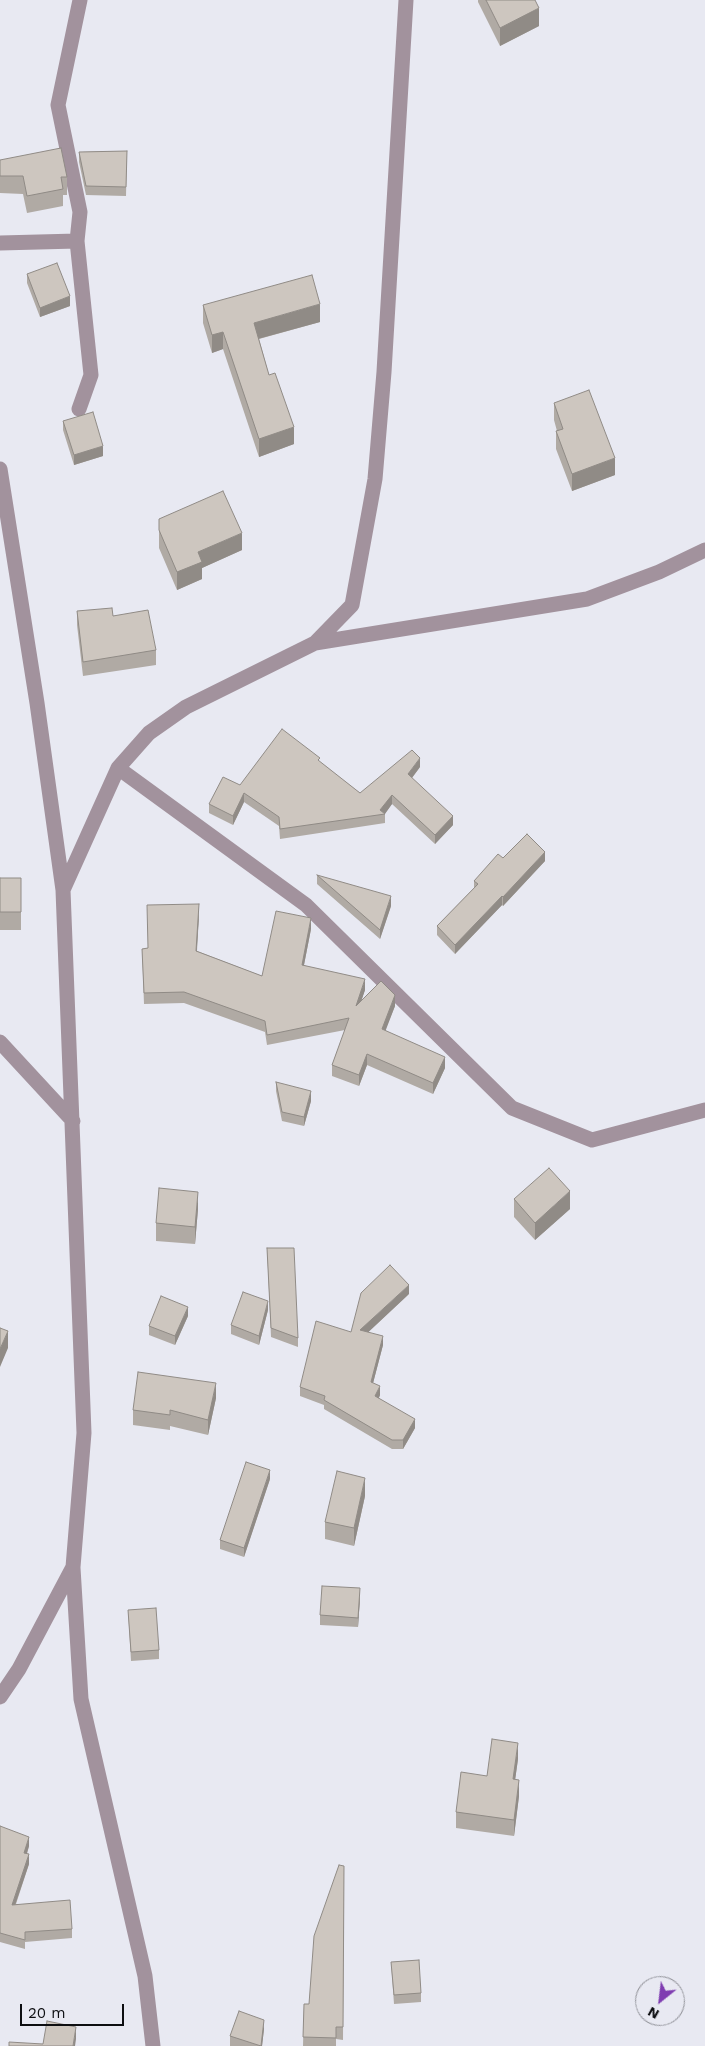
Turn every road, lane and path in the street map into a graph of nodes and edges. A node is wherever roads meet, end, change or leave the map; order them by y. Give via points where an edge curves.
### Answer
1 (80, 0) edge
2 (406, 0) edge
3 (77, 241) junction
4 (0, 243) edge
5 (79, 409) dead end
6 (0, 470) edge
7 (705, 550) edge
8 (315, 644) junction
9 (118, 768) junction
10 (63, 890) junction
11 (0, 1042) edge
12 (705, 1110) edge
13 (73, 1121) junction
14 (73, 1567) junction
15 (0, 1697) edge
16 (153, 2046) edge

1 - 3 street via 58,105 80,212
2 - 8 street via 375,479 352,605
3 - 4 street
3 - 5 street via 91,375
6 - 10 street
7 - 8 street via 660,572 587,599
8 - 9 street via 186,706 149,733
9 - 10 street
9 - 12 street via 306,906 512,1108 592,1140
10 - 13 street
11 - 13 street
13 - 14 street via 84,1433
14 - 15 street via 19,1669
14 - 16 street via 81,1699 145,1976

